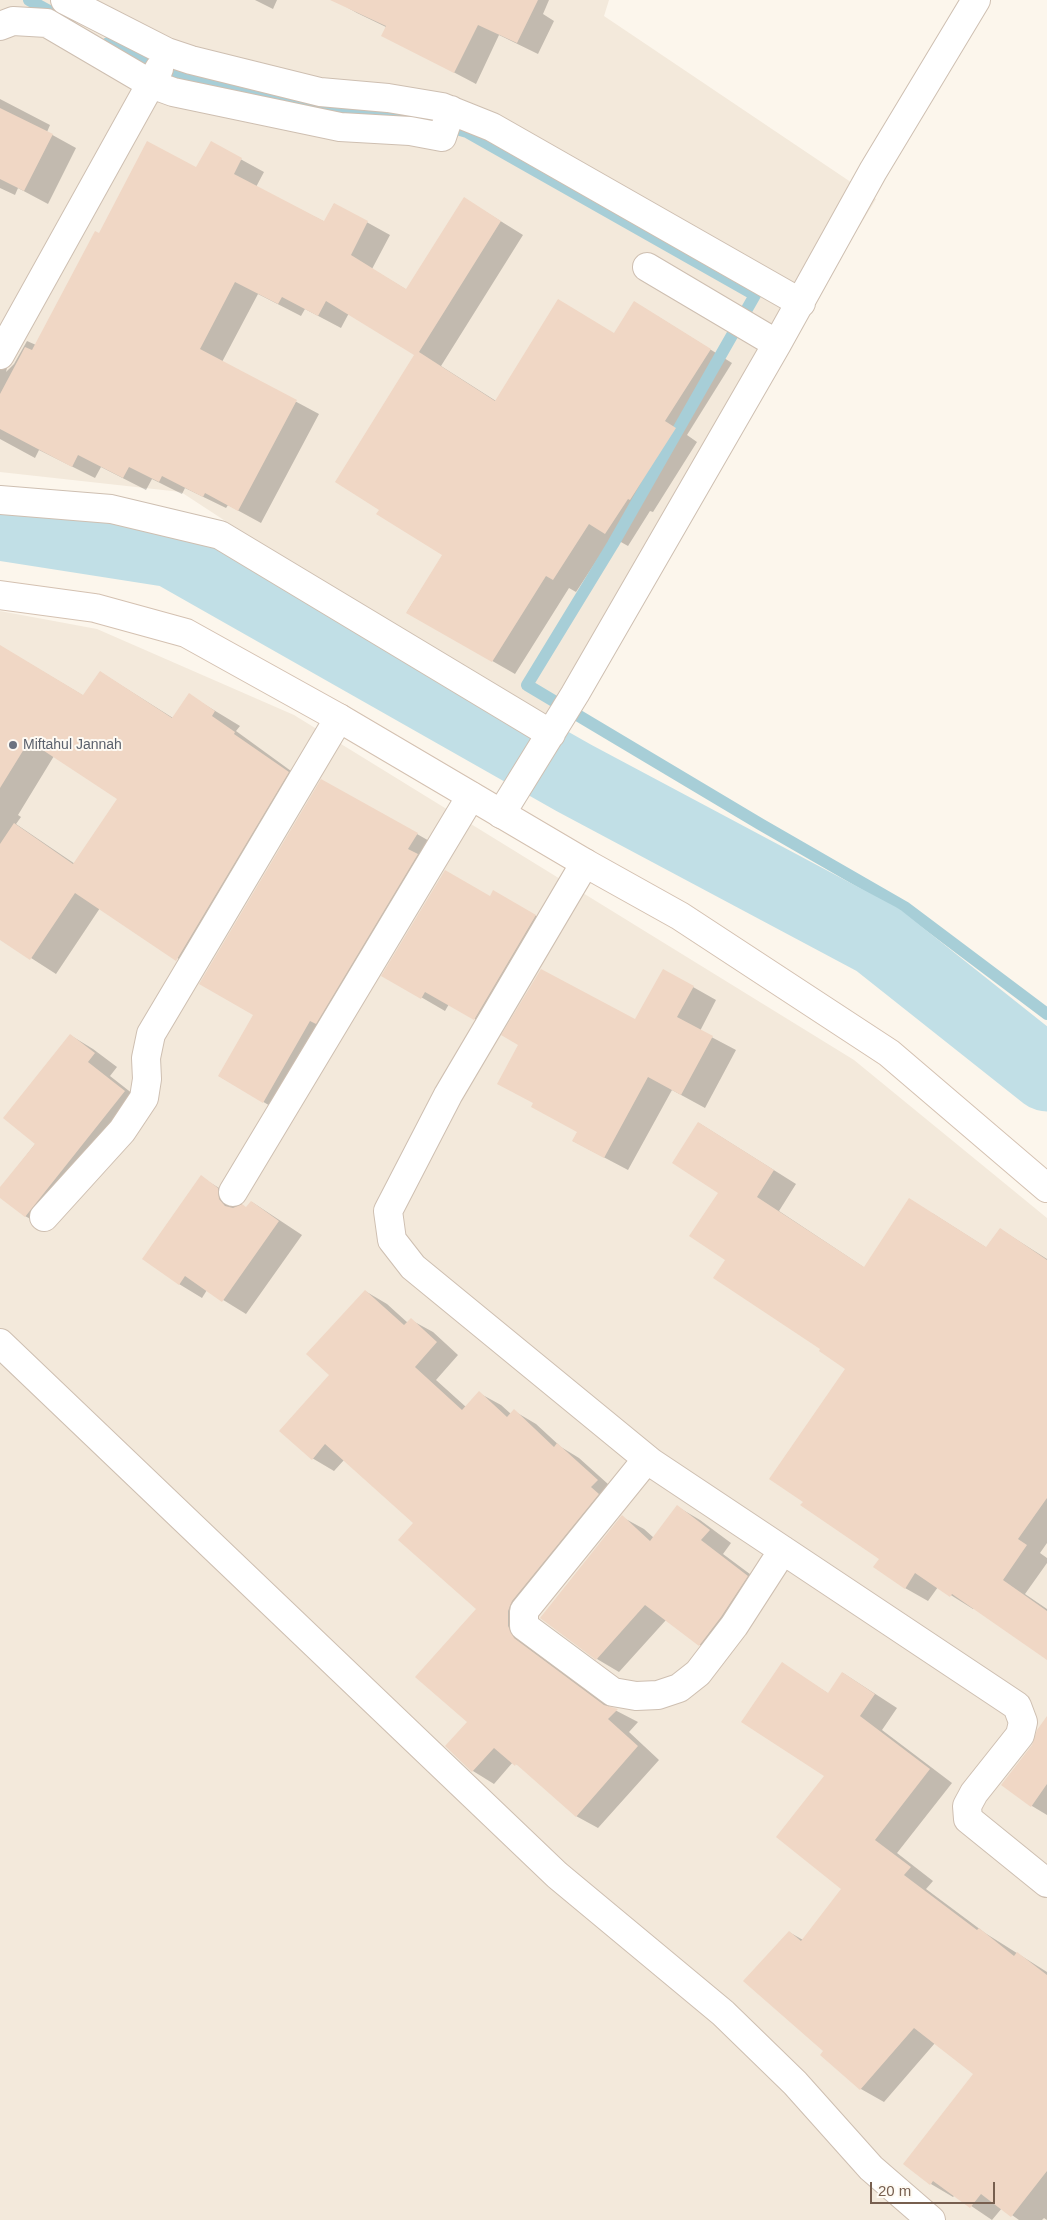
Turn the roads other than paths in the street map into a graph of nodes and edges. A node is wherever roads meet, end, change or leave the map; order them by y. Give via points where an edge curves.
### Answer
1 (65, 0) edge
2 (976, 0) edge
3 (0, 26) edge
4 (159, 68) junction
5 (448, 119) junction
6 (647, 267) dead end
7 (800, 303) junction
8 (777, 344) junction
9 (0, 355) edge
10 (0, 500) edge
11 (0, 595) edge
12 (339, 718) junction
13 (552, 731) junction
14 (471, 796) junction
15 (507, 803) junction
16 (585, 863) junction
17 (1047, 1188) edge
18 (233, 1192) dead end
19 (44, 1217) dead end
20 (0, 1343) edge
21 (647, 1459) junction
22 (783, 1550) junction
23 (1047, 1883) edge
24 (930, 2220) edge

1 - 4 street
2 - 7 street via 873,171
3 - 4 street via 13,21 47,23
4 - 5 street via 228,71 320,92 388,98
4 - 5 street via 173,92 340,127 410,130 442,137
4 - 9 street
5 - 7 street via 492,127
6 - 8 street
7 - 8 street
8 - 13 street
10 - 13 street via 111,509 220,534
11 - 12 street via 95,608 186,632
12 - 14 street
12 - 19 street via 151,1034 144,1098 122,1131
13 - 15 street
14 - 15 street
14 - 18 street
15 - 16 street
16 - 17 street via 680,916 889,1053
16 - 21 street via 448,1095 388,1211 392,1240 413,1267
20 - 24 street via 556,1876 723,2013 795,2083 871,2168
21 - 22 street
21 - 22 street via 524,1611 524,1626 614,1692 658,1695 679,1688 698,1673 734,1626
22 - 23 street via 1017,1706 1023,1722 1020,1735 974,1793 967,1806 968,1819

